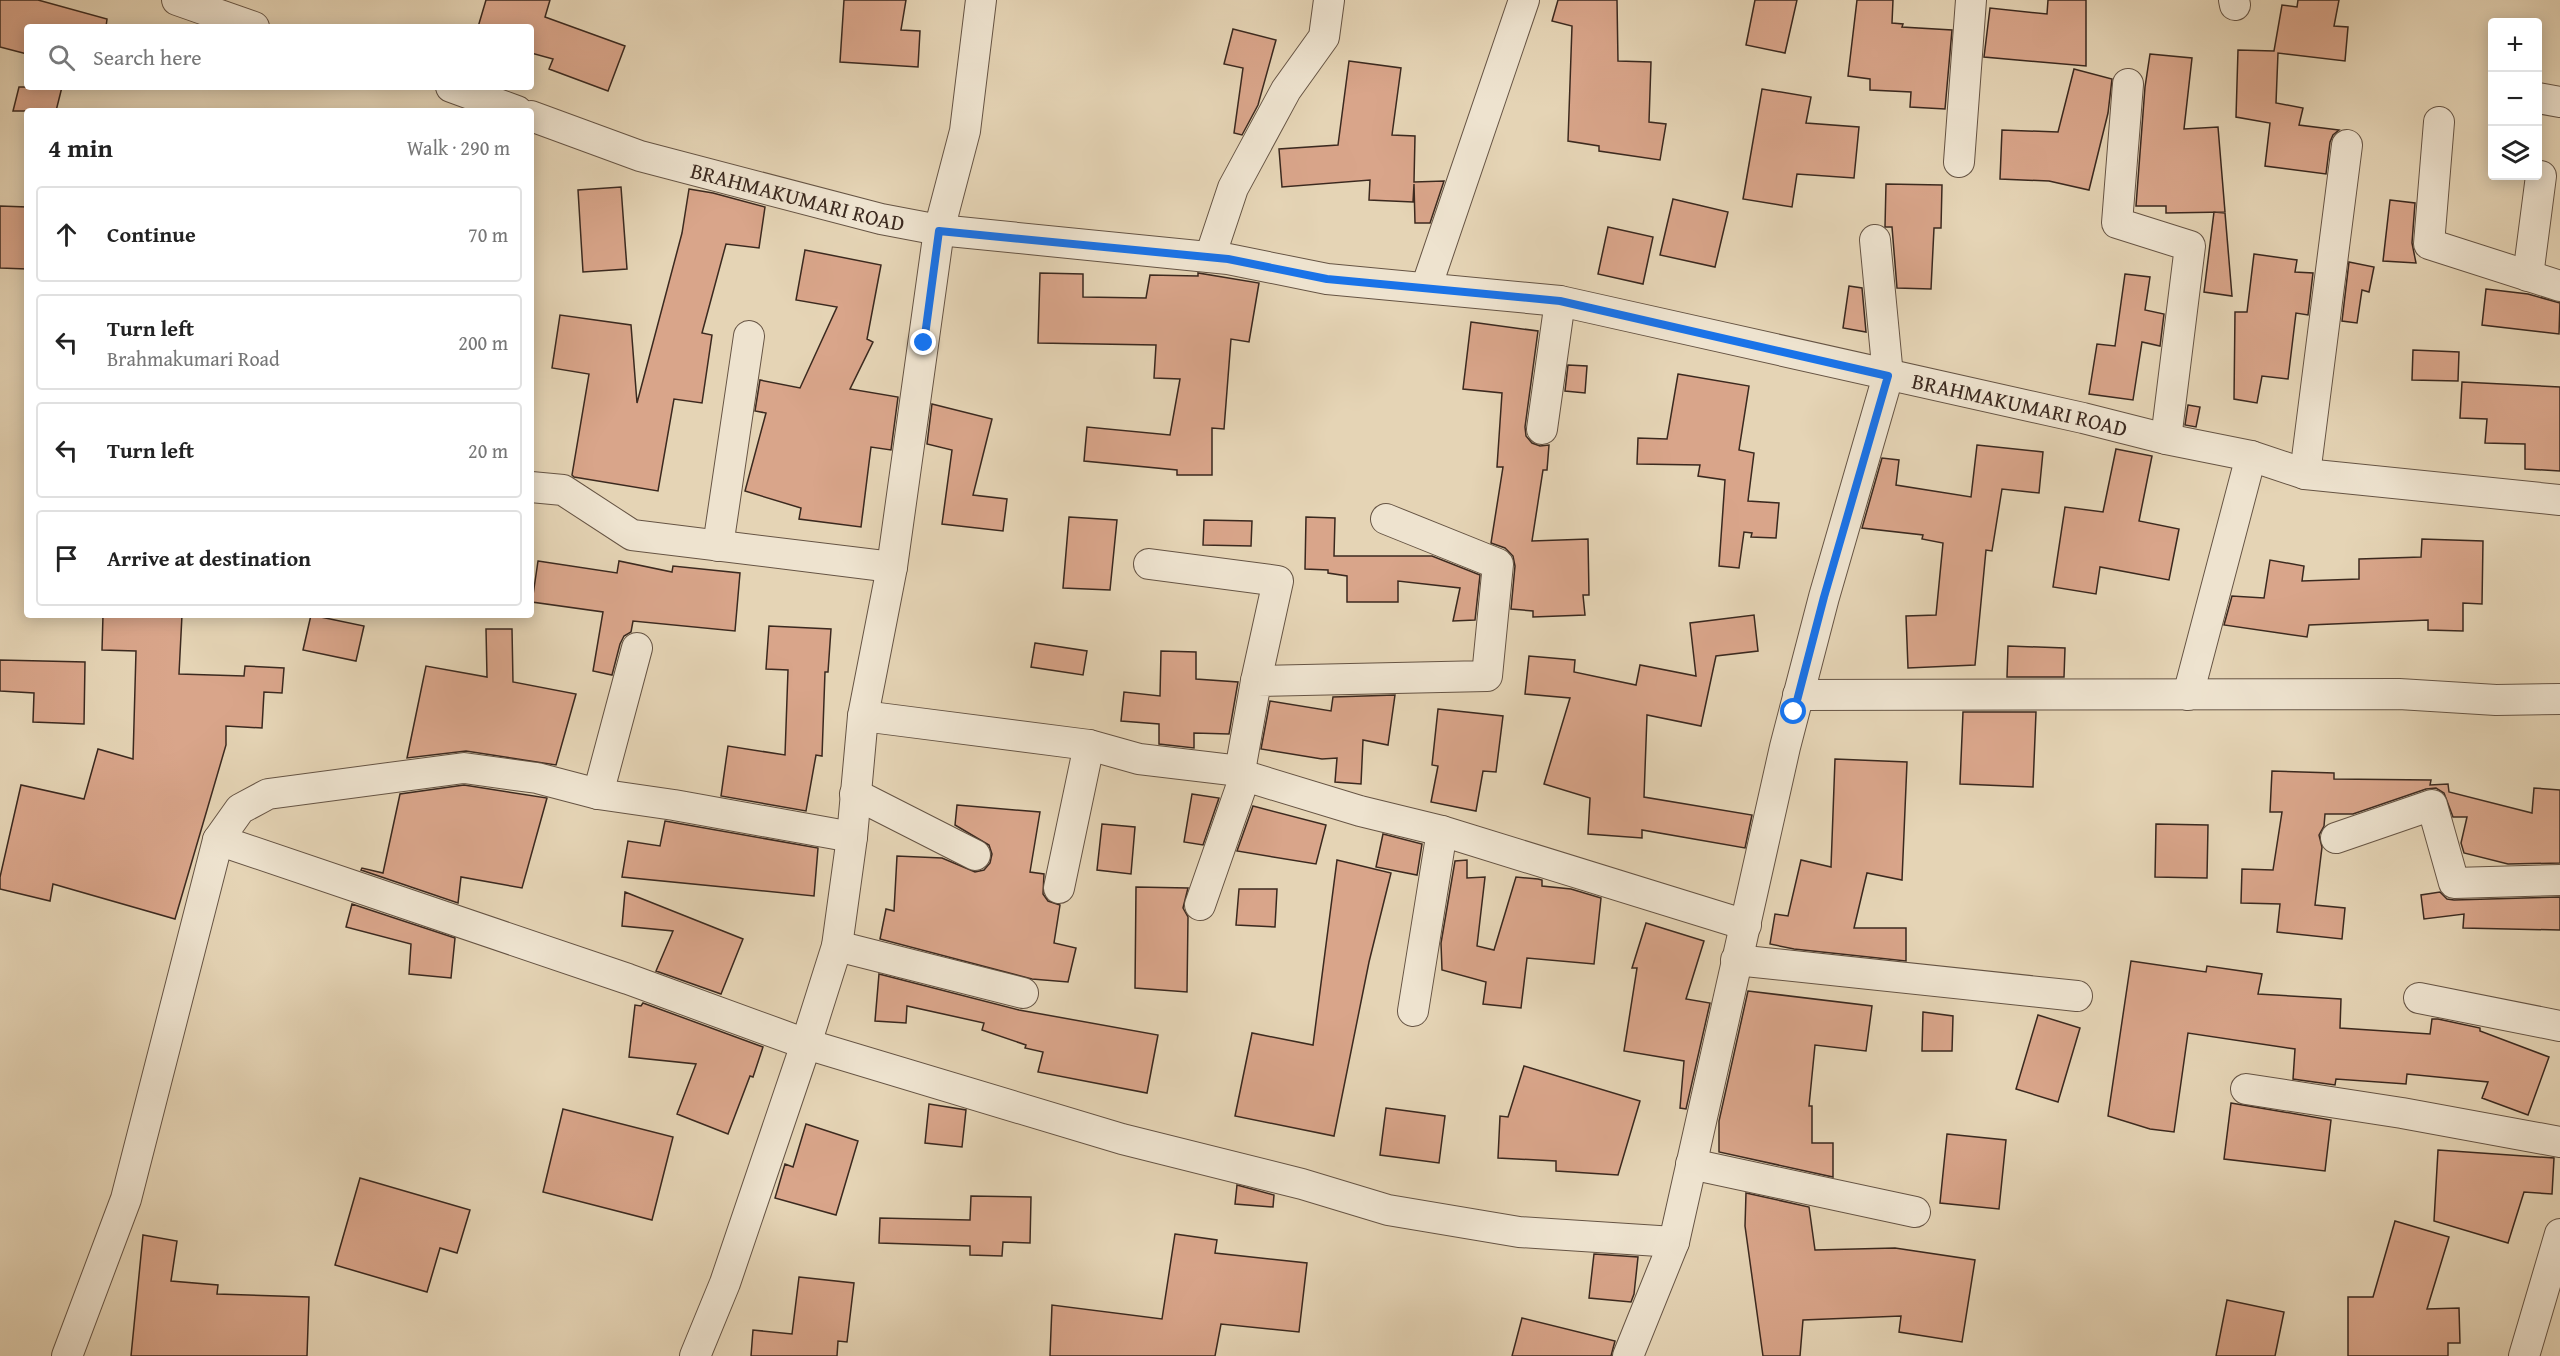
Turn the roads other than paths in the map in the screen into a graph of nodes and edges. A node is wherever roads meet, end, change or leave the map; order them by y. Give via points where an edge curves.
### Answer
1 (177, 0) edge
2 (981, 0) edge
3 (1329, 0) edge
4 (1524, 0) edge
5 (1971, 0) edge
6 (245, 24) edge
7 (2128, 84) dead end
8 (459, 90) edge
9 (2542, 99) edge
10 (2560, 102) edge
11 (509, 108) edge
12 (534, 117) edge
13 (2439, 122) dead end
14 (2347, 145) dead end
15 (1959, 162) dead end
16 (2540, 180) edge
17 (939, 231) junction
18 (1875, 240) dead end
19 (1210, 257) junction
20 (2528, 276) junction
21 (2560, 286) edge
22 (1426, 288) junction
23 (1560, 301) junction
24 (749, 336) dead end
25 (1888, 376) junction
26 (1542, 429) dead end
27 (2166, 439) junction
28 (2251, 456) junction
29 (2306, 474) junction
30 (534, 487) edge
31 (2560, 500) edge
32 (1386, 519) dead end
33 (718, 546) junction
34 (1149, 564) dead end
35 (892, 567) junction
36 (637, 648) dead end
37 (1256, 681) junction
38 (1798, 695) junction
39 (2188, 695) junction
40 (2560, 699) edge
41 (863, 716) junction
42 (1089, 745) junction
43 (1242, 774) junction
44 (598, 794) junction
45 (855, 794) junction
46 (1442, 831) junction
47 (852, 837) junction
48 (2336, 838) dead end
49 (218, 840) junction
50 (975, 855) dead end
51 (2560, 879) edge
52 (1059, 888) dead end
53 (1200, 905) dead end
54 (1746, 924) junction
55 (837, 946) junction
56 (1736, 960) junction
57 (1023, 993) dead end
58 (2077, 996) dead end
59 (2419, 998) dead end
60 (1413, 1011) dead end
61 (2560, 1026) edge
62 (806, 1044) junction
63 (2246, 1089) dead end
64 (2560, 1142) edge
65 (1691, 1164) junction
66 (1915, 1212) dead end
67 (2560, 1234) edge
68 (1674, 1242) junction
69 (67, 1356) edge
70 (695, 1356) edge
71 (1628, 1356) edge
72 (2524, 1356) edge

1 - 6 street
2 - 17 street via 965,131
3 - 19 street via 1324,37 1286,90 1233,188
4 - 22 street
5 - 15 street
7 - 27 street via 2116,223 2190,246
8 - 11 street
9 - 10 street
12 - 17 street, BRAHMAKUMARI ROAD via 663,162 776,194
13 - 20 street via 2429,244
14 - 29 street
16 - 20 street
17 - 19 street, BRAHMAKUMARI ROAD
17 - 35 street
18 - 25 street
19 - 22 street, BRAHMAKUMARI ROAD via 1327,279
20 - 21 street
22 - 23 street, BRAHMAKUMARI ROAD
23 - 25 street, BRAHMAKUMARI ROAD
23 - 26 street
24 - 33 street
25 - 27 street, BRAHMAKUMARI ROAD
25 - 38 street
27 - 28 street, BRAHMAKUMARI ROAD
28 - 29 street, BRAHMAKUMARI ROAD
28 - 39 street
29 - 31 street, BRAHMAKUMARI ROAD
30 - 33 street via 564,490 632,535
32 - 37 street via 1498,564 1486,676
33 - 35 street
34 - 37 street via 1278,581
35 - 41 street
36 - 44 street
37 - 43 street
38 - 39 street
38 - 54 street
39 - 40 street via 2399,693 2496,700
41 - 42 street
41 - 45 street
42 - 43 street via 1139,759
42 - 52 street
43 - 46 street via 1360,811
43 - 53 street
44 - 47 street
44 - 49 street via 537,778 464,768 268,794 240,809
45 - 47 street
45 - 50 street
46 - 54 street
46 - 60 street
47 - 55 street
48 - 51 street via 2432,805 2454,883
49 - 62 street via 628,979
49 - 69 street via 126,1199
54 - 56 street
55 - 57 street
55 - 62 street
56 - 58 street
56 - 65 street
59 - 61 street
62 - 68 street via 1122,1139 1388,1210 1519,1232
62 - 70 street via 725,1283
63 - 64 street
65 - 66 street
65 - 68 street
67 - 72 street
68 - 71 street

